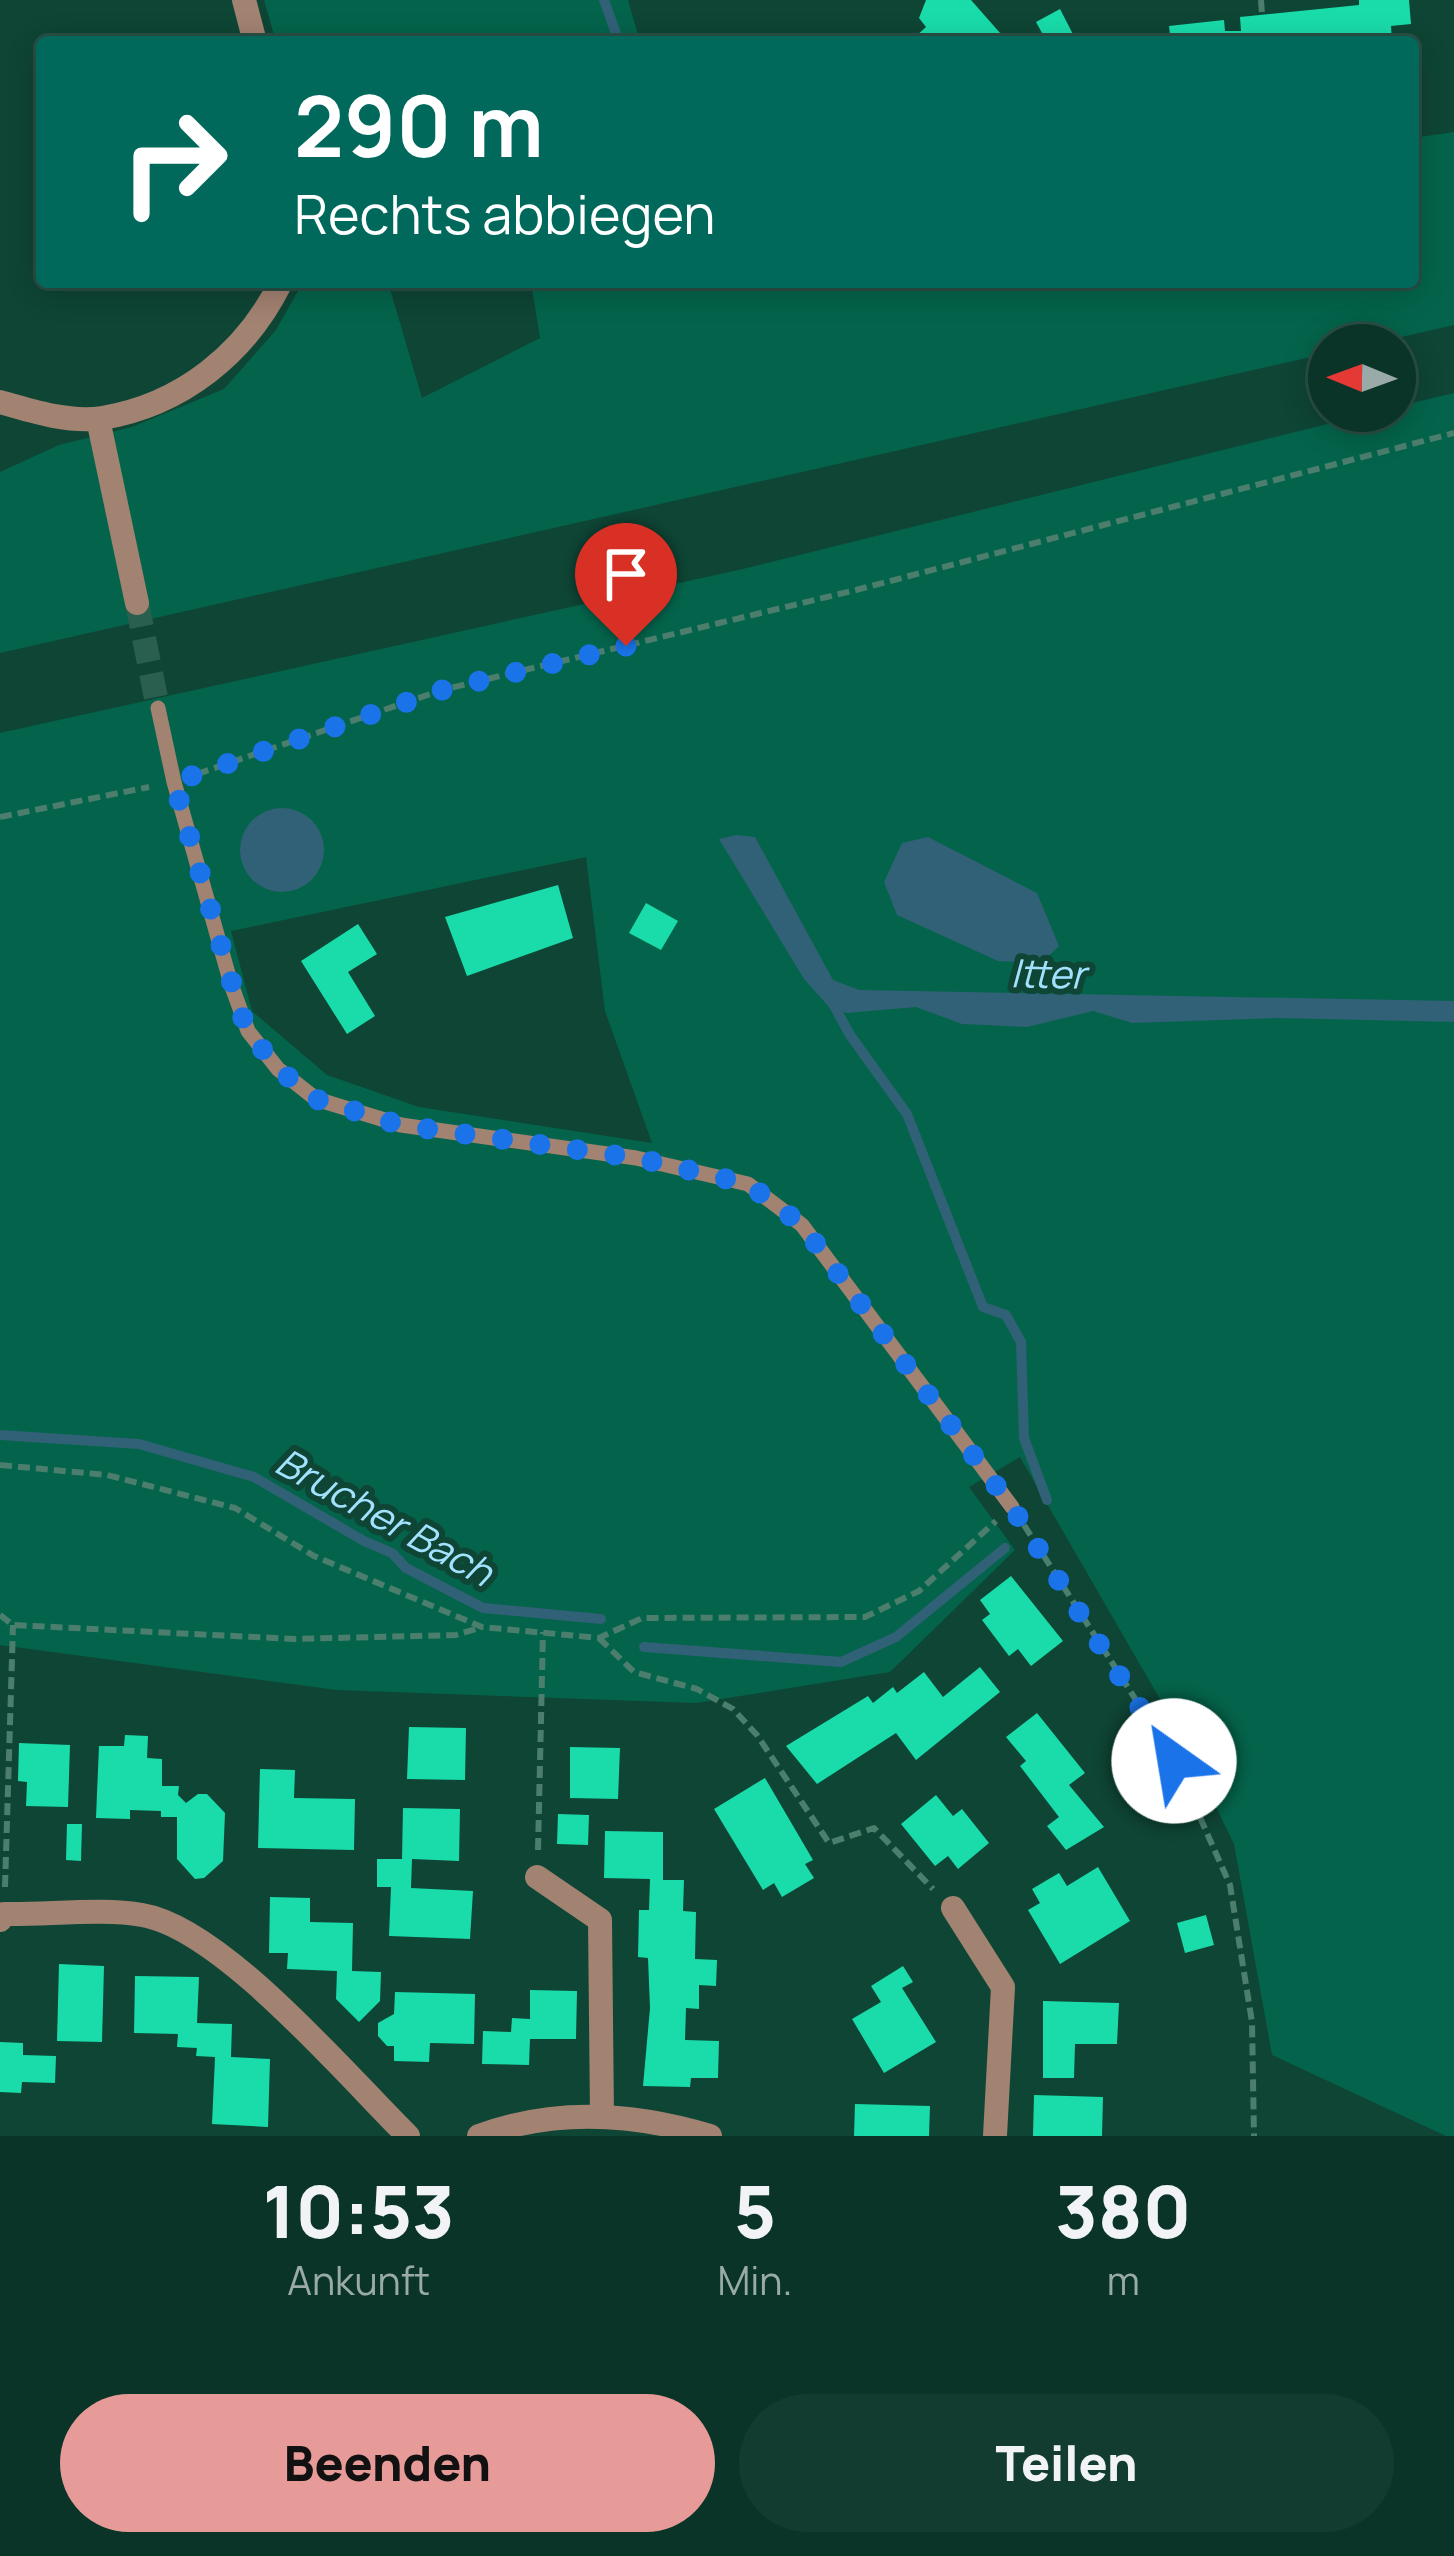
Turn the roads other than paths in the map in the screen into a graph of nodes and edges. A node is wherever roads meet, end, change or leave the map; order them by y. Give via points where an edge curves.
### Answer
1 (244, 0) edge
2 (253, 36) edge
3 (278, 288) edge
4 (0, 402) edge
5 (98, 418) junction
6 (137, 603) tunnel mouth
7 (158, 708) tunnel mouth
8 (1012, 1507) road end
9 (537, 1877) road end
10 (952, 1908) road end
11 (2, 1917) edge
12 (602, 2116) junction
13 (408, 2136) edge
14 (479, 2136) edge
15 (710, 2136) edge
16 (995, 2136) edge

1 - 2 street
3 - 5 street via 224,363 160,402
4 - 5 street
5 - 6 street
7 - 8 lane via 236,1000 278,1069 316,1099 400,1125 637,1158 748,1184 802,1225
9 - 12 street via 600,1920
10 - 16 street via 1003,1988
11 - 13 street via 144,1915 193,1936 232,1961
12 - 14 street via 535,2119
12 - 15 street

